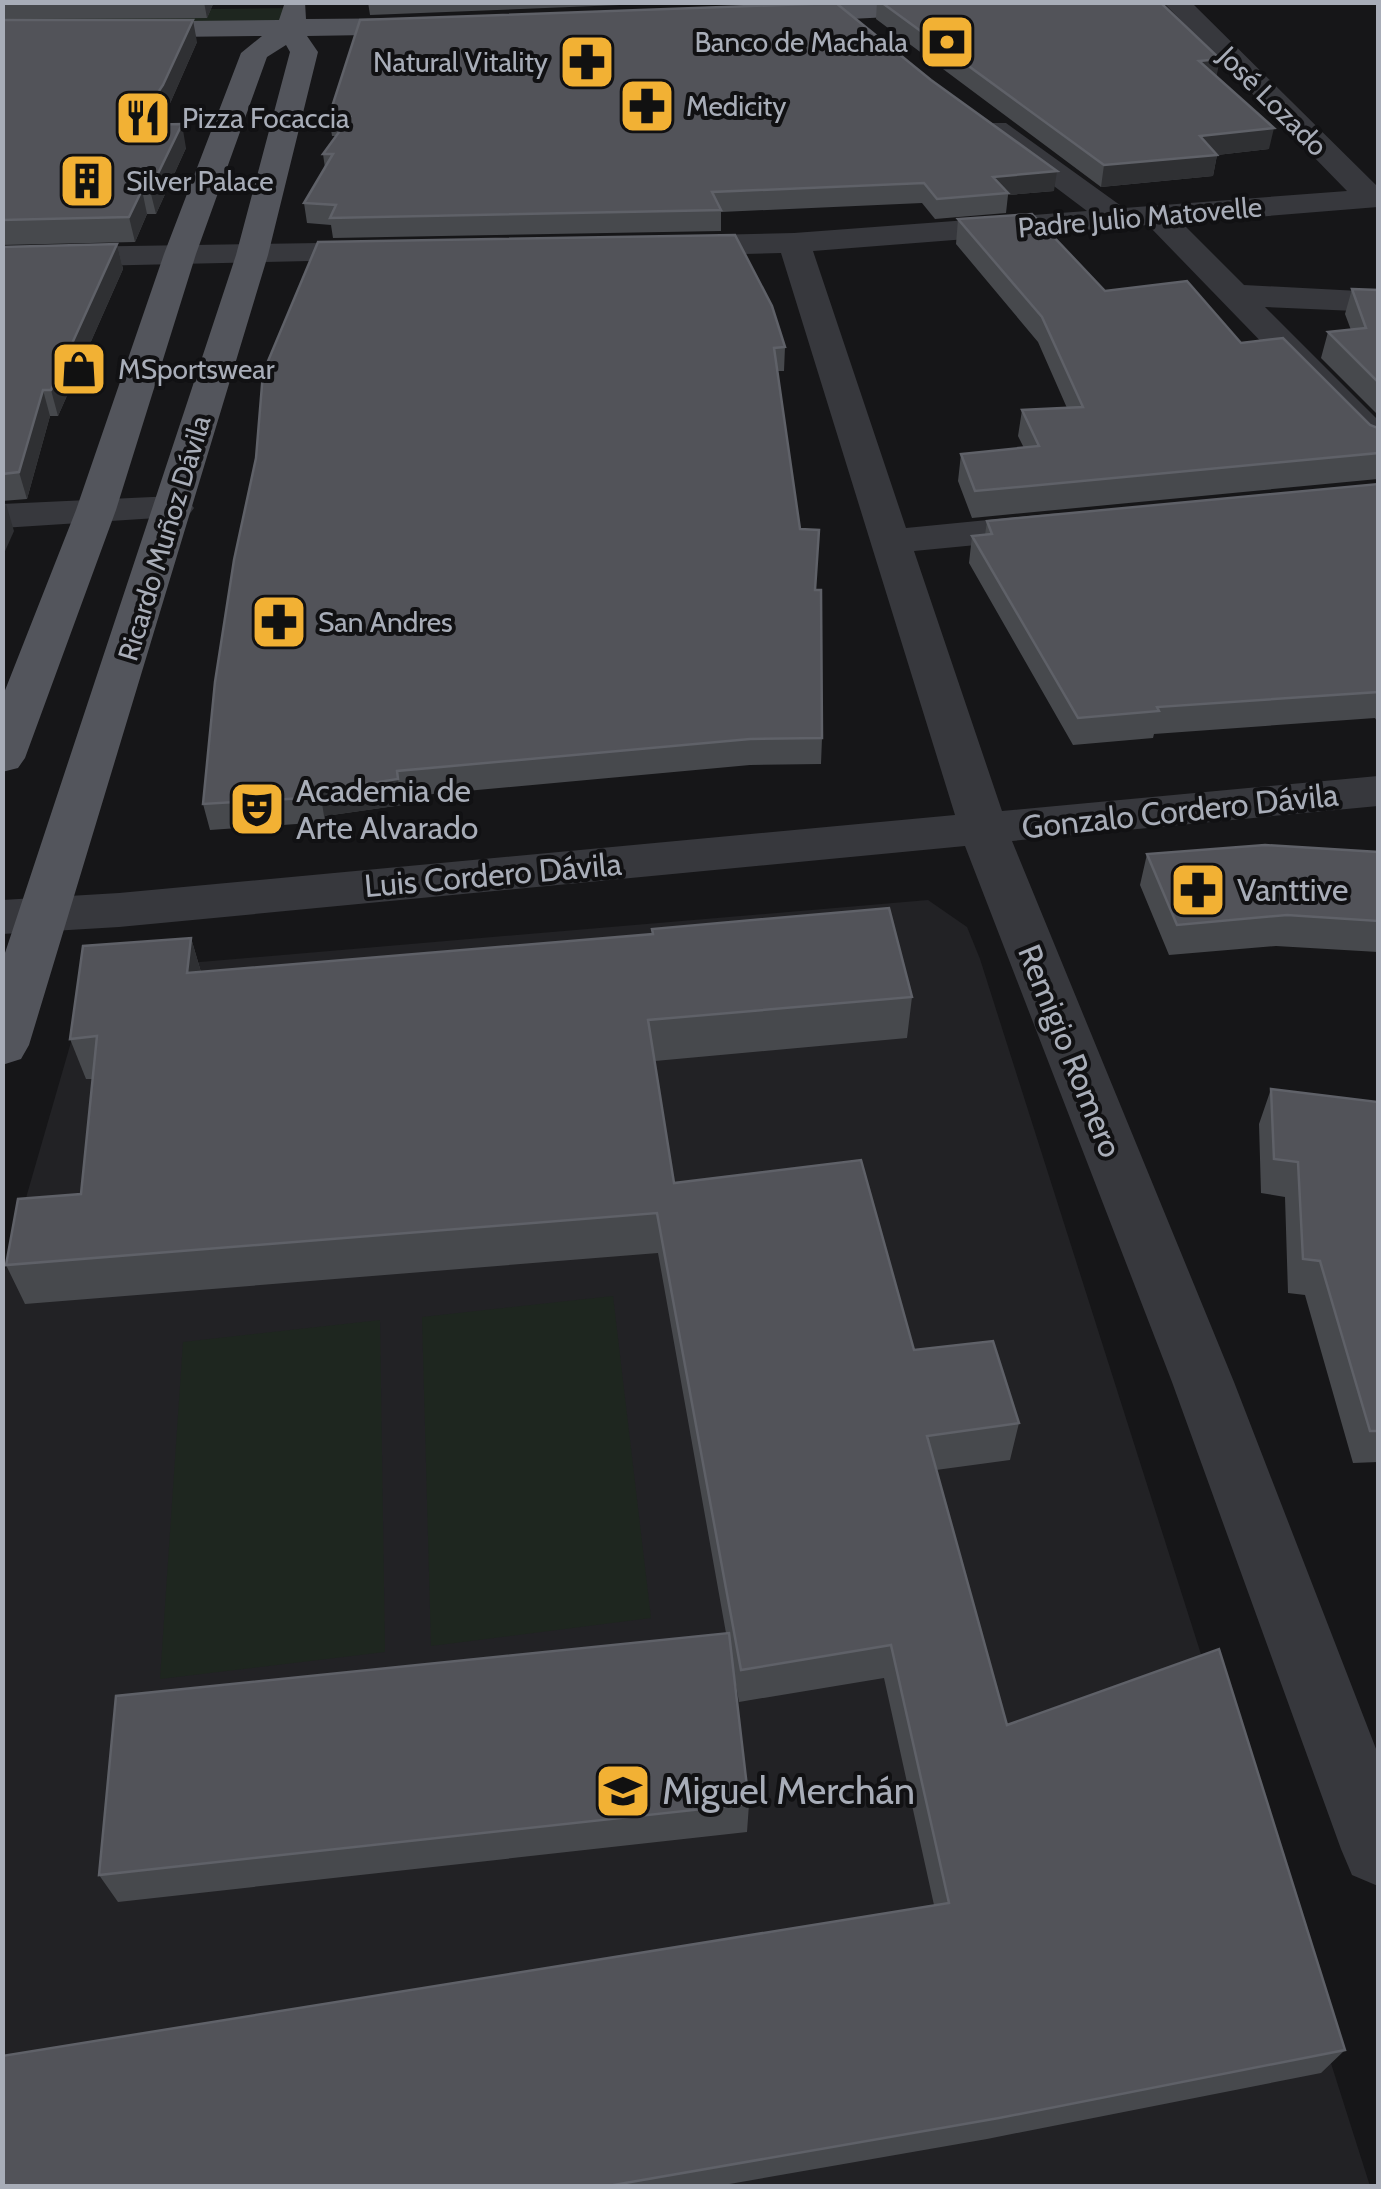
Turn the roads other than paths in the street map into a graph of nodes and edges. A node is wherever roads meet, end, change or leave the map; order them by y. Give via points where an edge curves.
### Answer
1 (421, 2) edge
2 (1028, 2) edge
3 (1176, 2) edge
4 (836, 7) edge
5 (2, 8) edge
6 (736, 16) edge
7 (292, 18) junction
8 (459, 25) edge
9 (2, 31) edge
10 (871, 36) edge
11 (967, 108) edge
12 (1375, 198) edge
13 (1156, 215) junction
14 (1119, 219) junction
15 (794, 243) junction
16 (639, 246) edge
17 (426, 251) edge
18 (180, 254) junction
19 (252, 255) junction
20 (2, 258) edge
21 (1235, 295) junction
22 (1378, 302) edge
23 (1378, 442) edge
24 (174, 508) junction
25 (96, 510) junction
26 (2, 516) edge
27 (1105, 521) edge
28 (892, 541) junction
29 (2, 758) edge
30 (1378, 792) edge
31 (982, 830) junction
32 (24, 916) edge
33 (2, 1045) edge
34 (1378, 1849) edge

1 - 7 main road
2 - 4 main road
3 - 12 street, José Lozado
4 - 6 main road
4 - 10 street
5 - 7 main road
7 - 8 main road
7 - 9 main road
7 - 18 main road via 255,53
7 - 19 main road, Ricardo Muñoz Dávila via 304,52
11 - 14 street
12 - 13 street, Padre Julio Matovelle
13 - 14 street, Padre Julio Matovelle
13 - 21 street
14 - 15 street, Padre Julio Matovelle
15 - 16 street, Padre Julio Matovelle
15 - 28 street, Remigio Romero
17 - 19 street
18 - 19 street
18 - 20 street
18 - 25 main road
19 - 24 main road, Ricardo Muñoz Dávila
21 - 22 street
21 - 23 street
24 - 25 street
24 - 32 main road, Ricardo Muñoz Dávila
25 - 26 street
25 - 29 main road
27 - 28 street
28 - 31 street, Remigio Romero
30 - 31 street, Gonzalo Cordero Dávila
31 - 32 street, Luis Cordero Dávila
31 - 34 street, Remigio Romero via 1203,1382
32 - 33 main road, Ricardo Muñoz Dávila

